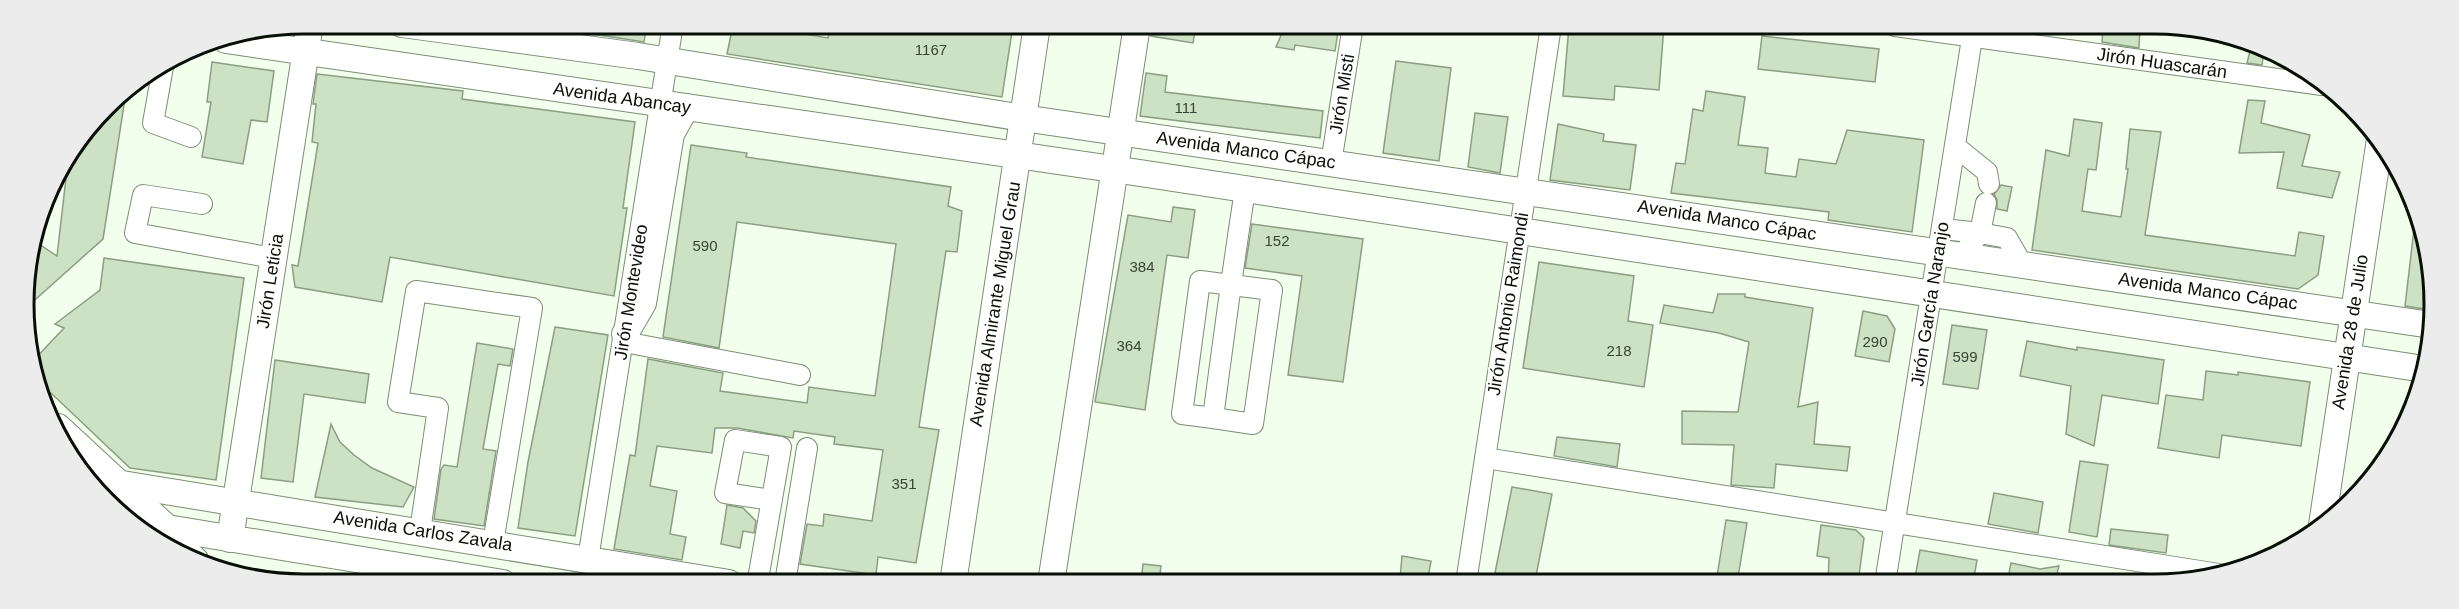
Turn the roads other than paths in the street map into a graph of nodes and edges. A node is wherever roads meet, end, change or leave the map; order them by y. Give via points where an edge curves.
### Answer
1 (308, 34) edge
2 (474, 34) edge
3 (671, 34) edge
4 (1036, 34) edge
5 (1135, 34) edge
6 (1352, 34) edge
7 (1550, 34) edge
8 (1974, 34) edge
9 (1987, 34) edge
10 (244, 42) edge
11 (305, 52) junction
12 (667, 61) junction
13 (161, 76) edge
14 (2309, 83) edge
15 (673, 105) junction
16 (1027, 118) junction
17 (1110, 131) junction
18 (192, 137) dead end
19 (1956, 147) junction
20 (2378, 153) edge
21 (1021, 157) junction
22 (1331, 163) junction
23 (1104, 169) junction
24 (1245, 190) junction
25 (1526, 190) junction
26 (202, 204) dead end
27 (1519, 232) junction
28 (1980, 233) junction
29 (1948, 245) junction
30 (273, 258) junction
31 (2022, 264) junction
32 (1231, 285) junction
33 (1932, 294) junction
34 (2354, 313) junction
35 (2424, 324) edge
36 (624, 338) junction
37 (2346, 356) junction
38 (2416, 368) edge
39 (800, 375) dead end
40 (1213, 418) junction
41 (70, 439) edge
42 (807, 448) dead end
43 (1485, 458) junction
44 (116, 483) junction
45 (236, 500) junction
46 (772, 500) dead end
47 (2323, 515) edge
48 (1895, 523) junction
49 (167, 528) junction
50 (420, 531) junction
51 (230, 539) junction
52 (493, 543) junction
53 (187, 548) edge
54 (588, 559) junction
55 (2198, 571) edge
56 (397, 574) edge
57 (495, 574) edge
58 (676, 574) edge
59 (760, 574) edge
60 (786, 574) edge
61 (954, 574) edge
62 (1052, 574) edge
63 (1467, 574) edge
64 (1887, 574) edge

1 - 11 main road, Jirón Leticia
2 - 12 main road
3 - 12 street
4 - 16 main road, Avenida Almirante Miguel Grau
5 - 17 main road
6 - 22 street, Jirón Misti
7 - 25 street, Jirón Antonio Raimondi
8 - 19 street, Jirón García Naranjo
9 - 14 street, Jirón Huascarán
10 - 11 main road, Avenida Abancay
11 - 15 main road, Avenida Abancay
11 - 30 main road, Jirón Leticia
12 - 15 street
12 - 16 main road
13 - 18 street via 153,123
15 - 21 main road, Avenida Abancay
15 - 36 main road via 643,303
16 - 17 main road, Avenida Manco Cápac
16 - 21 main road, Avenida Almirante Miguel Grau
17 - 22 main road, Avenida Manco Cápac
17 - 23 main road
19 - 28 street via 1986,172 1987,193
19 - 29 street, Jirón García Naranjo
20 - 34 main road, Avenida 28 de Julio
21 - 23 main road
21 - 61 main road, Avenida Almirante Miguel Grau
22 - 25 main road, Avenida Manco Cápac
23 - 24 main road
23 - 62 main road
24 - 27 main road
24 - 32 street
25 - 27 street, Jirón Antonio Raimondi
25 - 29 main road, Avenida Manco Cápac
26 - 30 street via 142,195 135,233
27 - 33 main road
27 - 43 street, Jirón Antonio Raimondi
28 - 29 street
28 - 29 street
28 - 31 street via 2007,238
29 - 31 main road, Avenida Manco Cápac
29 - 33 street, Jirón García Naranjo
30 - 45 main road, Jirón Leticia
31 - 34 main road, Avenida Manco Cápac
32 - 40 street
32 - 40 street via 1200,281 1182,414
32 - 40 street via 1272,290 1253,424
33 - 37 main road
33 - 48 street, Jirón García Naranjo
34 - 35 main road, Avenida Manco Cápac
34 - 37 main road, Avenida 28 de Julio
36 - 39 street
36 - 54 street, Jirón Montevideo
37 - 38 main road
37 - 47 main road, Avenida 28 de Julio
41 - 44 main road
42 - 60 street
43 - 48 street
43 - 63 street, Jirón Antonio Raimondi
44 - 45 main road, Avenida Carlos Zavala
44 - 49 main road
45 - 50 main road, Avenida Carlos Zavala
45 - 51 main road, Jirón Leticia
46 - 59 street
48 - 55 street
48 - 64 street, Jirón García Naranjo
49 - 51 main road
49 - 53 street
50 - 52 main road, Avenida Carlos Zavala
50 - 52 street via 438,408 398,402 416,291 532,308
51 - 56 main road
52 - 54 main road, Avenida Carlos Zavala
52 - 57 main road
54 - 58 main road, Avenida Carlos Zavala

